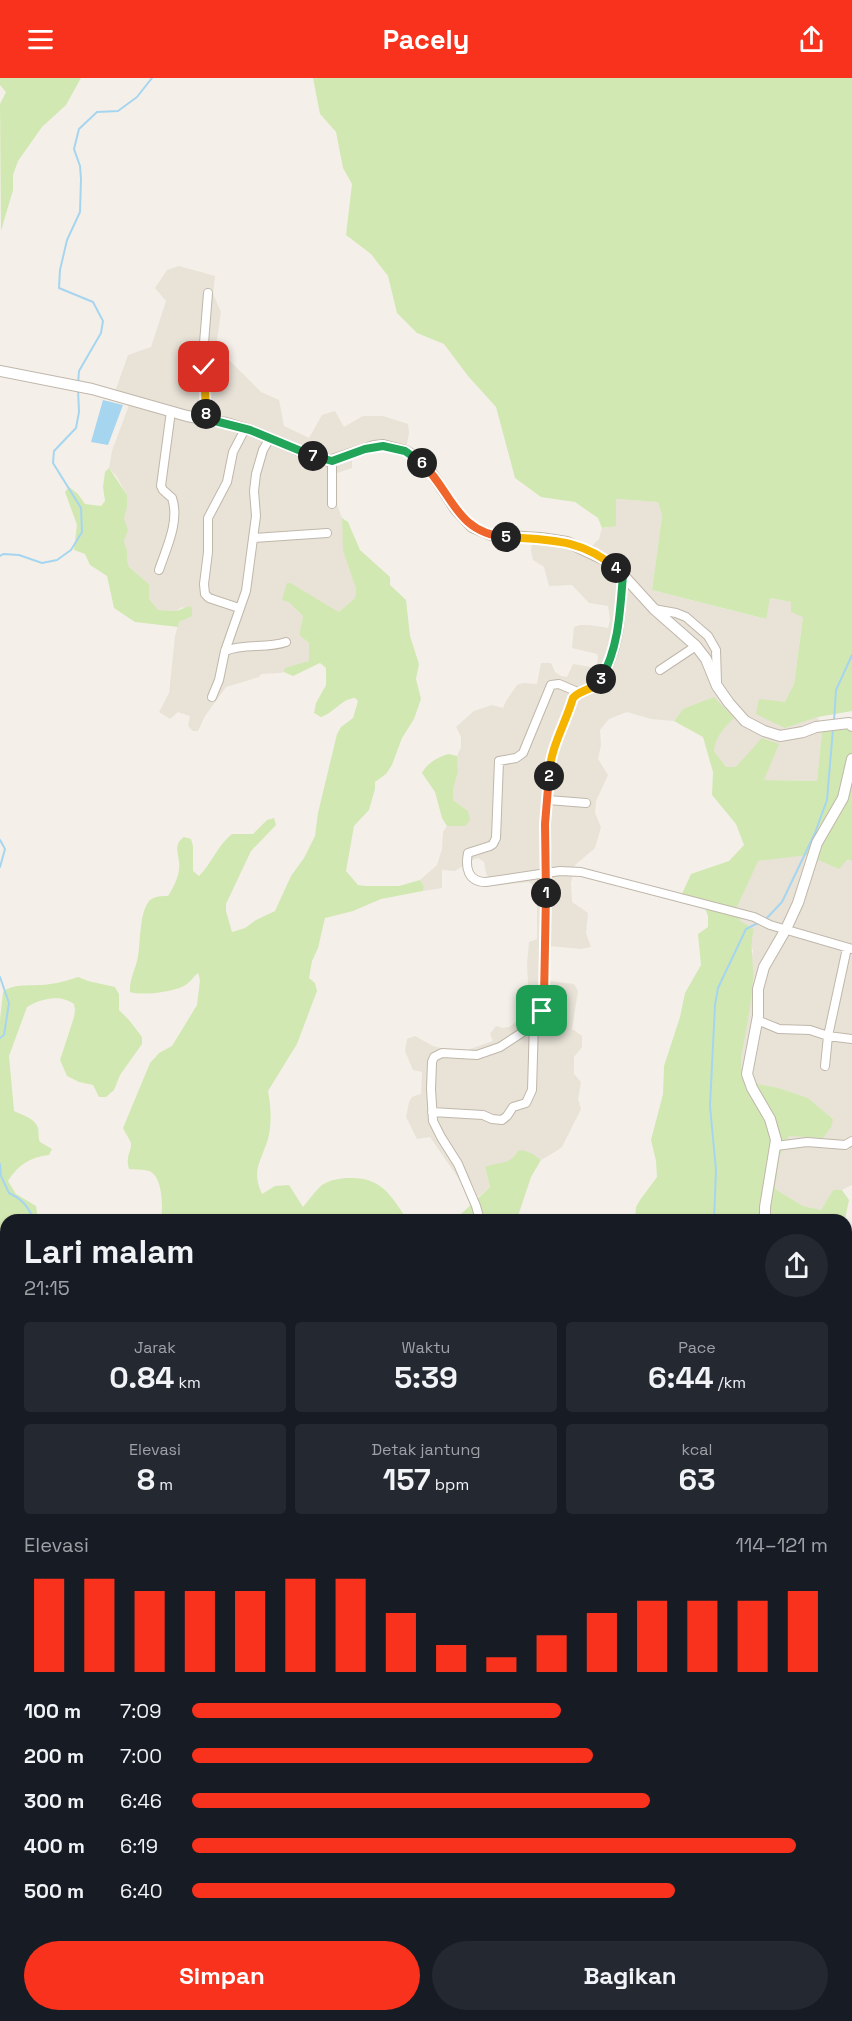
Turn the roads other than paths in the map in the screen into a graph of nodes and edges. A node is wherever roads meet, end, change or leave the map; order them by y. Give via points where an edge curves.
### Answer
1 (208, 293) dead end
2 (0, 371) edge
3 (171, 411) junction
4 (207, 419) junction
5 (245, 429) junction
6 (270, 438) junction
7 (332, 461) junction
8 (332, 504) dead end
9 (327, 533) dead end
10 (254, 538) junction
11 (159, 570) dead end
12 (623, 575) junction
13 (239, 608) junction
14 (654, 609) junction
15 (286, 642) dead end
16 (696, 646) junction
17 (225, 651) junction
18 (660, 670) dead end
19 (717, 686) junction
20 (580, 693) junction
21 (212, 697) dead end
22 (844, 724) edge
23 (852, 759) edge
24 (548, 800) junction
25 (586, 802) dead end
26 (547, 873) junction
27 (786, 929) junction
28 (849, 949) edge
29 (757, 1020) junction
30 (534, 1022) junction
31 (828, 1036) junction
32 (852, 1039) edge
33 (825, 1066) dead end
34 (432, 1112) junction
35 (852, 1141) edge
36 (776, 1146) junction
37 (478, 1214) edge
38 (765, 1214) edge

1 - 4 street via 204,343
2 - 3 street via 92,389
3 - 4 street
3 - 11 street via 161,486 172,498 175,509
4 - 5 street
5 - 6 street
5 - 13 street via 232,453 227,482 208,519 204,584 209,598
6 - 7 street
6 - 10 street via 256,474
7 - 8 street
7 - 12 street via 374,446 405,451 431,472 472,527 491,535 567,542 607,561
9 - 10 street
10 - 13 street via 246,591
12 - 14 street
12 - 20 street via 613,656 595,687
13 - 17 street
14 - 16 street
14 - 19 street via 676,612 708,636 716,650
15 - 17 street
16 - 18 street
16 - 19 street
17 - 21 street
19 - 22 street via 746,721 771,734 790,736 816,727
20 - 24 street via 573,698 554,747
20 - 26 street via 556,683 549,687 523,753 500,761 495,841 467,855 474,880 486,882
23 - 27 street via 843,798 818,843
24 - 25 street
24 - 26 street
26 - 27 street via 581,872
26 - 30 street via 544,998 542,1011
27 - 28 street
27 - 29 street via 764,967 758,989
28 - 31 street
29 - 31 street via 779,1029 810,1030
29 - 36 street via 748,1080 770,1119
30 - 34 street via 487,1053 442,1053 434,1057
30 - 34 street via 532,1090 526,1103 513,1107 502,1120
31 - 32 street
31 - 33 street
34 - 37 street
35 - 36 street via 845,1145 807,1142
36 - 38 street

